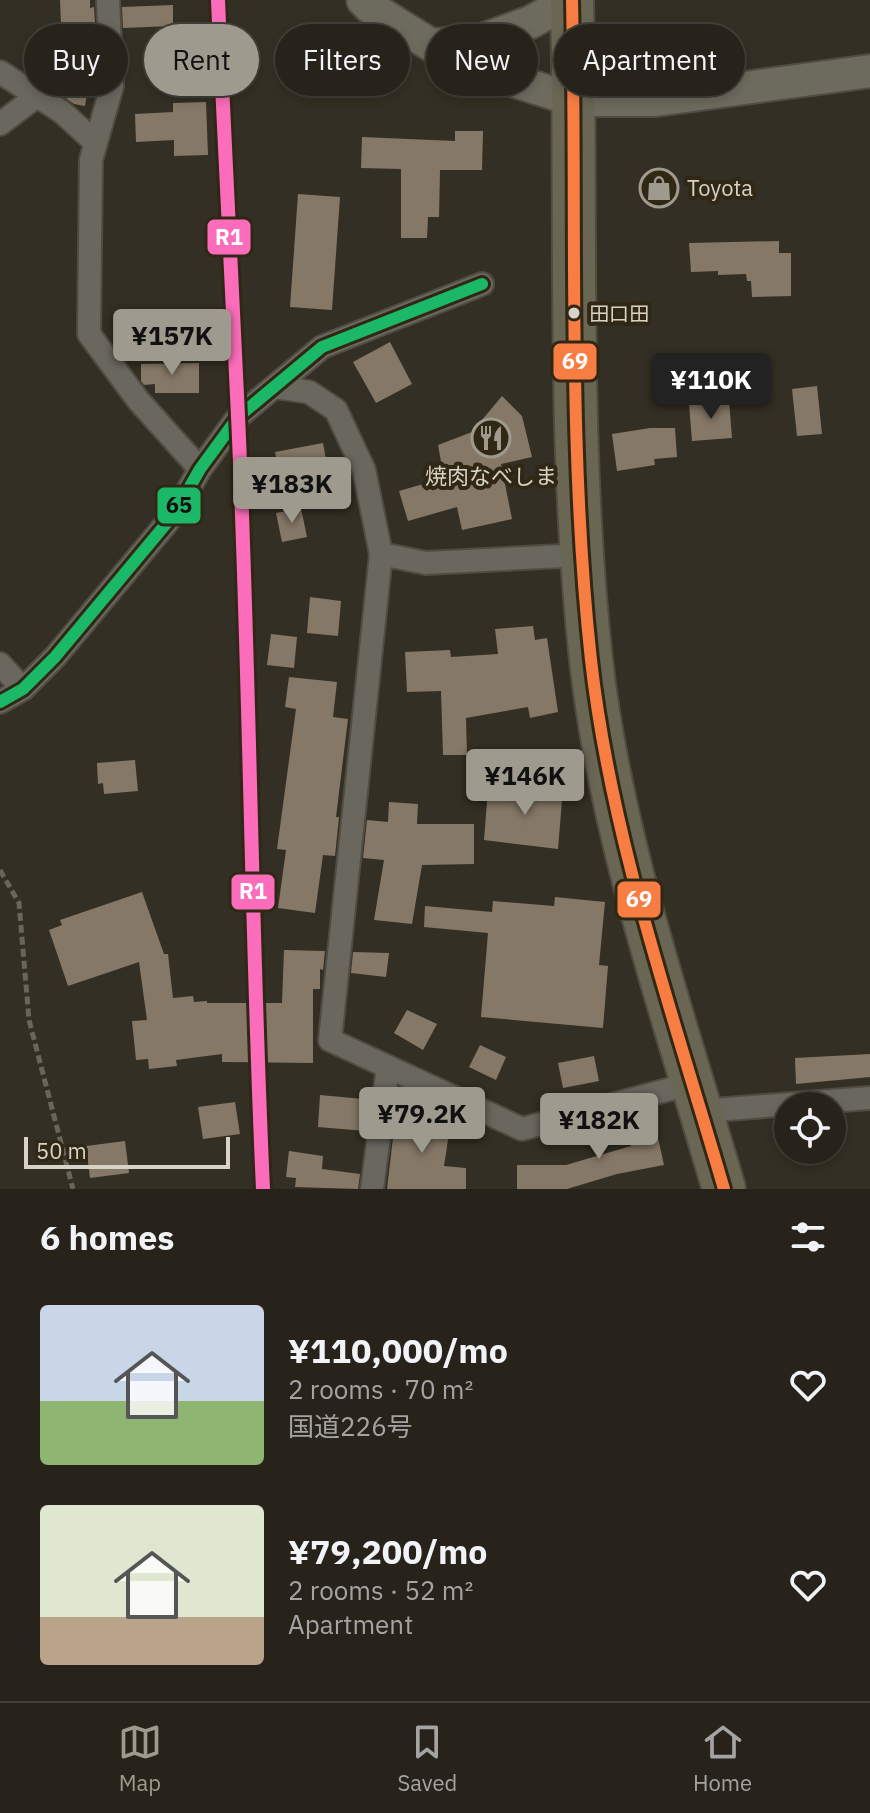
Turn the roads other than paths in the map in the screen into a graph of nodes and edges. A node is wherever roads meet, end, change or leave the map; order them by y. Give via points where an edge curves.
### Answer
1 (108, 0) edge
2 (363, 0) edge
3 (571, 0) edge
4 (526, 24) edge
5 (426, 42) edge
6 (870, 71) edge
7 (0, 72) edge
8 (24, 88) edge
9 (538, 88) edge
10 (37, 96) joint
11 (574, 100) junction
12 (0, 124) edge
13 (96, 143) junction
14 (482, 284) dead end
15 (275, 387) junction
16 (200, 469) junction
17 (381, 554) junction
18 (583, 555) junction
19 (0, 664) edge
20 (23, 689) junction
21 (0, 702) edge
22 (388, 1067) junction
23 (697, 1097) junction
24 (870, 1098) edge
25 (372, 1189) edge
26 (724, 1189) edge

1 - 13 street via 112,86
2 - 5 street
3 - 4 street
3 - 11 highway
6 - 11 street via 656,100
7 - 8 street
9 - 11 street
10 - 12 street
10 - 13 street
11 - 18 highway
13 - 16 street via 91,160 89,334 138,400
14 - 15 street via 322,347
15 - 16 street via 238,417
15 - 17 street via 309,392 336,410 364,470
16 - 20 street via 175,513
17 - 18 street via 426,563
17 - 22 street via 330,1040
18 - 23 highway via 591,661 606,756 644,920
19 - 20 street
20 - 21 street
22 - 23 street via 522,1129
22 - 25 street
23 - 24 street
23 - 26 highway

